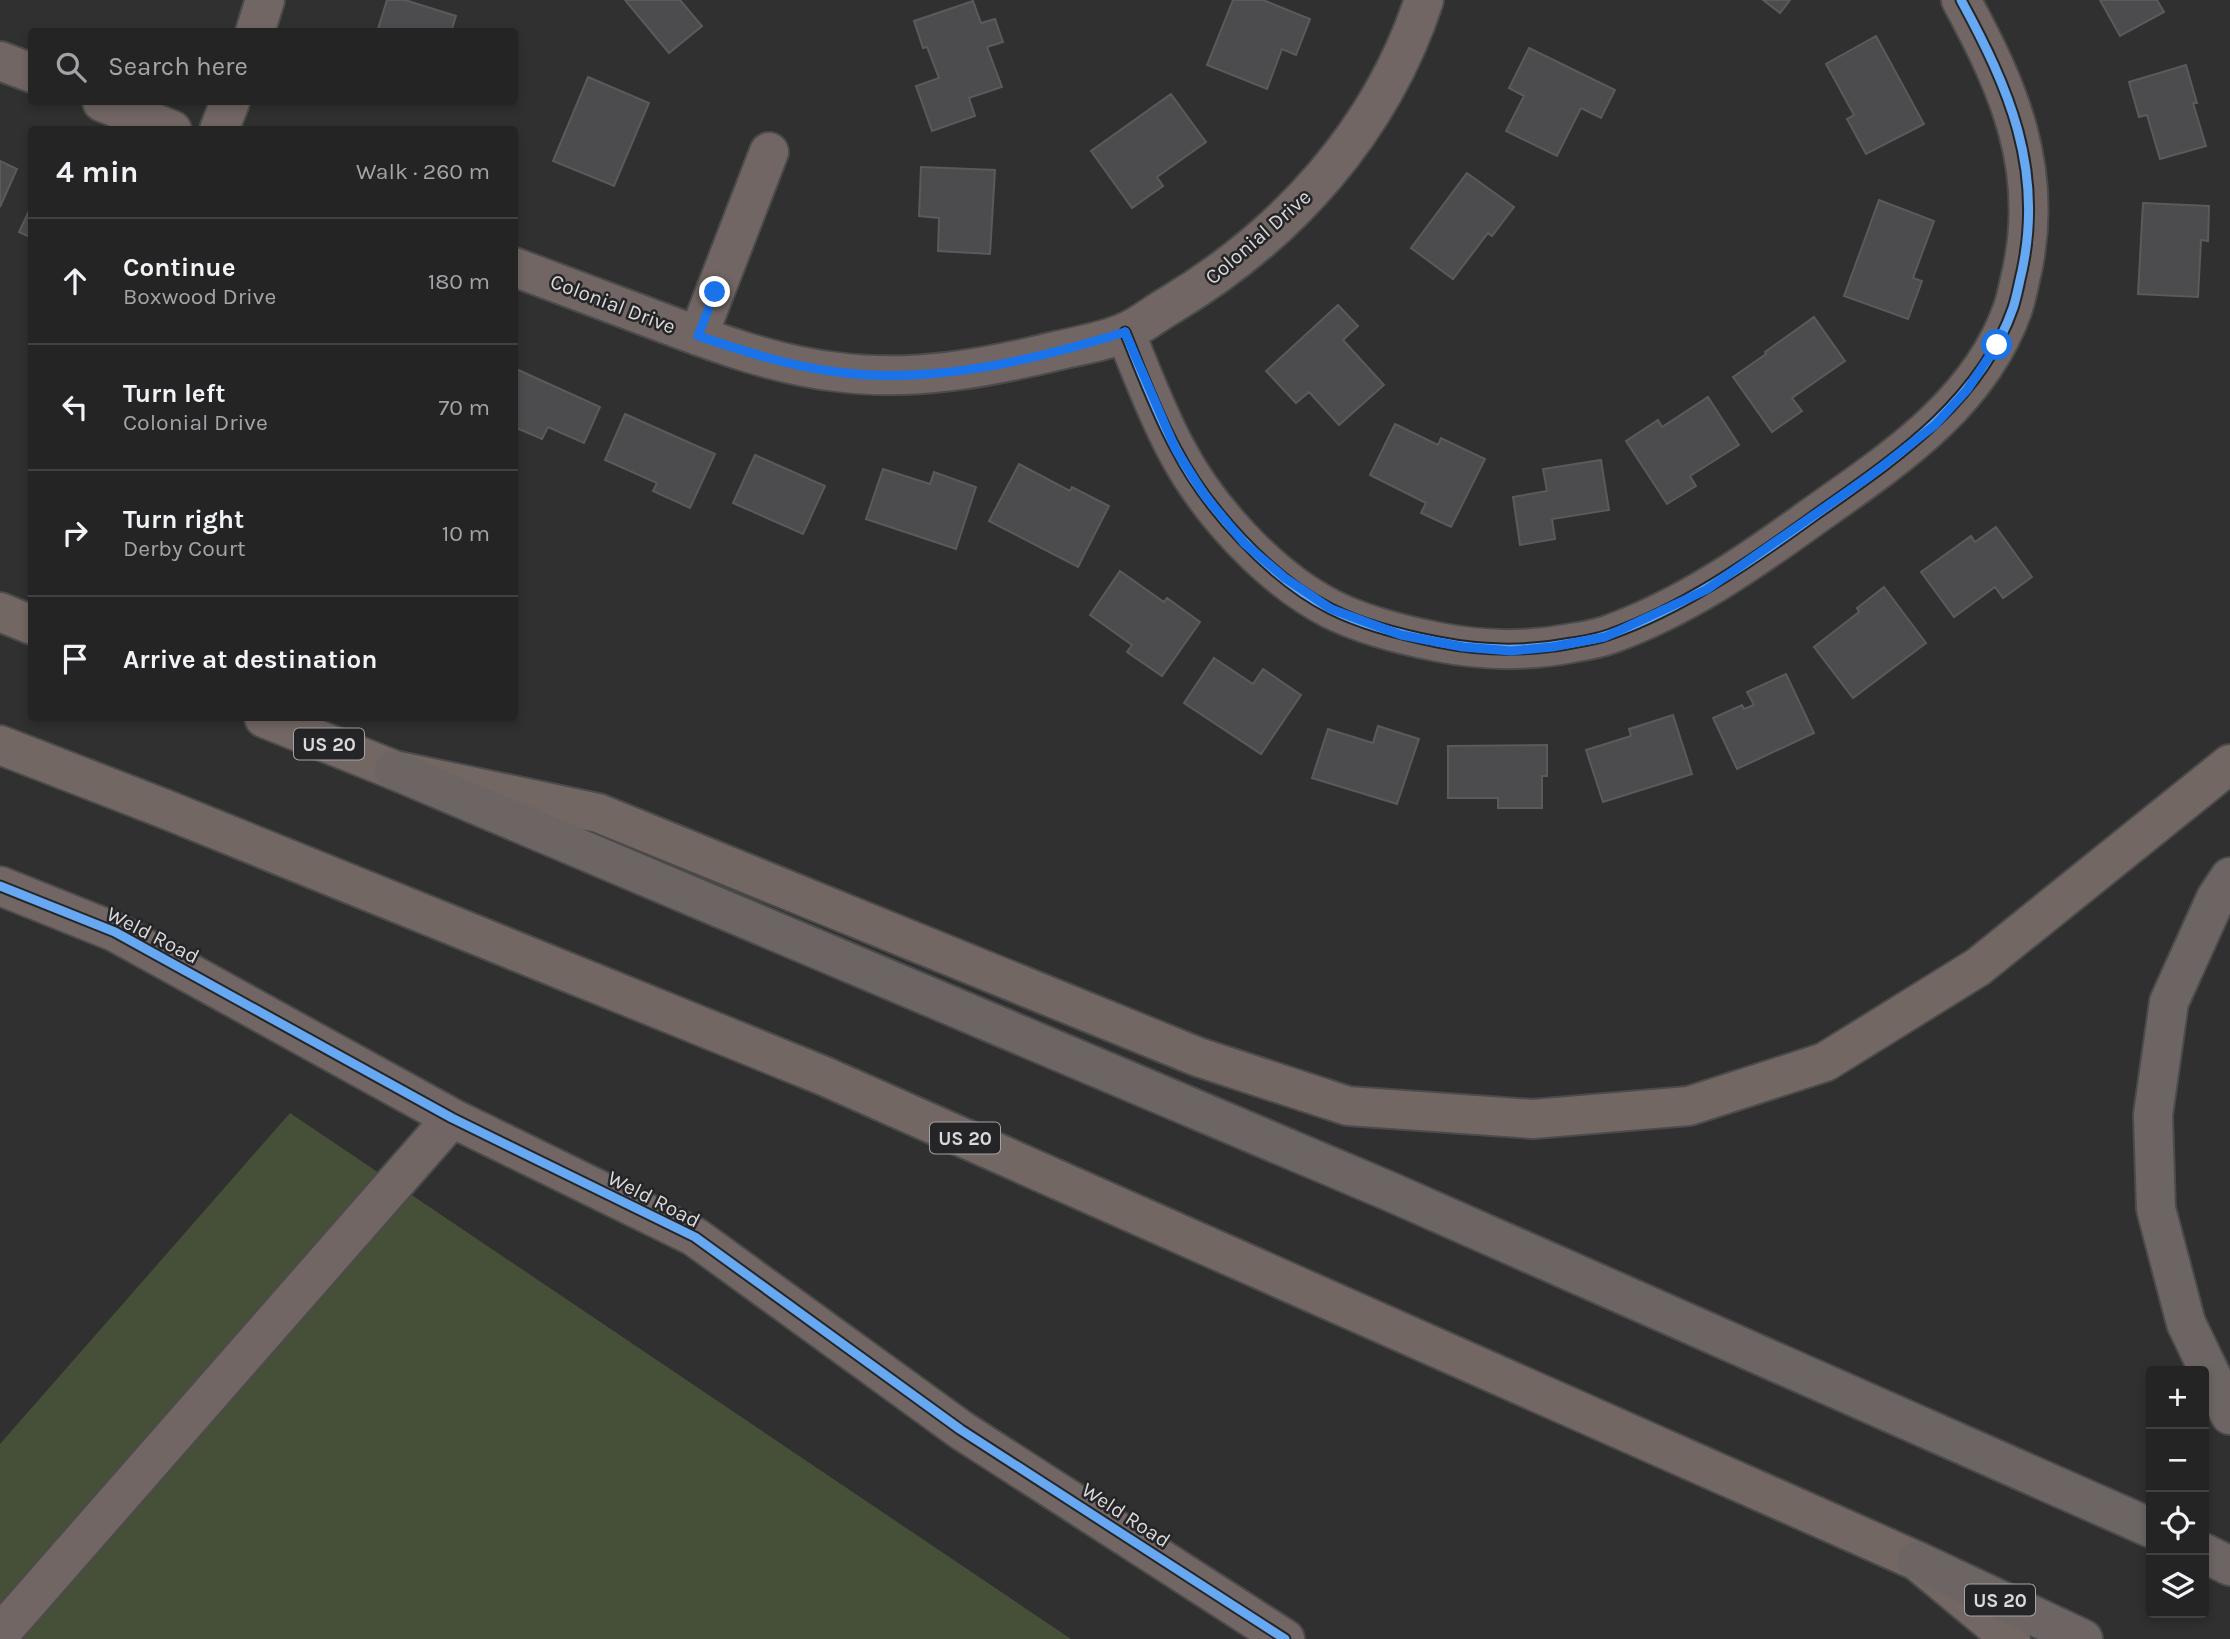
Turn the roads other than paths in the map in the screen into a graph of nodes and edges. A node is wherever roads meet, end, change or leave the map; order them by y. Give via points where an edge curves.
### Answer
1 (265, 0) edge
2 (1424, 0) edge
3 (1961, 0) edge
4 (256, 28) edge
5 (0, 61) edge
6 (28, 72) edge
7 (110, 105) edge
8 (229, 105) edge
9 (162, 126) edge
10 (221, 126) edge
11 (769, 152) dead end
12 (518, 268) edge
13 (1125, 332) junction
14 (698, 336) junction
15 (0, 612) edge
16 (28, 623) edge
17 (272, 721) edge
18 (0, 745) edge
19 (2230, 764) edge
20 (394, 769) junction
21 (2230, 877) edge
22 (0, 886) edge
23 (452, 1118) junction
24 (2230, 1415) edge
25 (2146, 1526) edge
26 (2208, 1555) edge
27 (1917, 1561) junction
28 (2230, 1566) edge
29 (0, 1634) edge
30 (1285, 1639) edge
31 (2011, 1639) edge
32 (2082, 1639) edge

1 - 4 street
2 - 13 street, Colonial Drive via 1413,34 1381,97 1346,152 1307,197 1238,260
3 - 13 street via 2009,100 2027,172 2030,213 2026,253 2014,306 1997,345 1967,390 1935,425 1870,476 1706,590 1605,637 1511,651 1463,647 1401,635 1331,609 1245,544 1205,496 1176,450
5 - 6 street
7 - 9 street
8 - 10 street
11 - 14 street
12 - 14 street, Colonial Drive
13 - 14 street, Colonial Drive via 1003,364 916,375 838,373 771,360
15 - 16 main road
17 - 20 main road, US 20
18 - 27 main road, US 20 via 824,1076
19 - 20 main road via 1978,967 1825,1062 1689,1106 1533,1119 1348,1106 1198,1057 598,813
20 - 25 highway, US 20 via 1391,1192
21 - 24 highway via 2169,1002 2153,1115 2156,1209 2186,1323
22 - 23 street, Weld Road via 116,932
23 - 29 street
23 - 30 street, Weld Road via 695,1237 961,1430
26 - 28 highway
27 - 31 main road
27 - 32 highway, US 20

